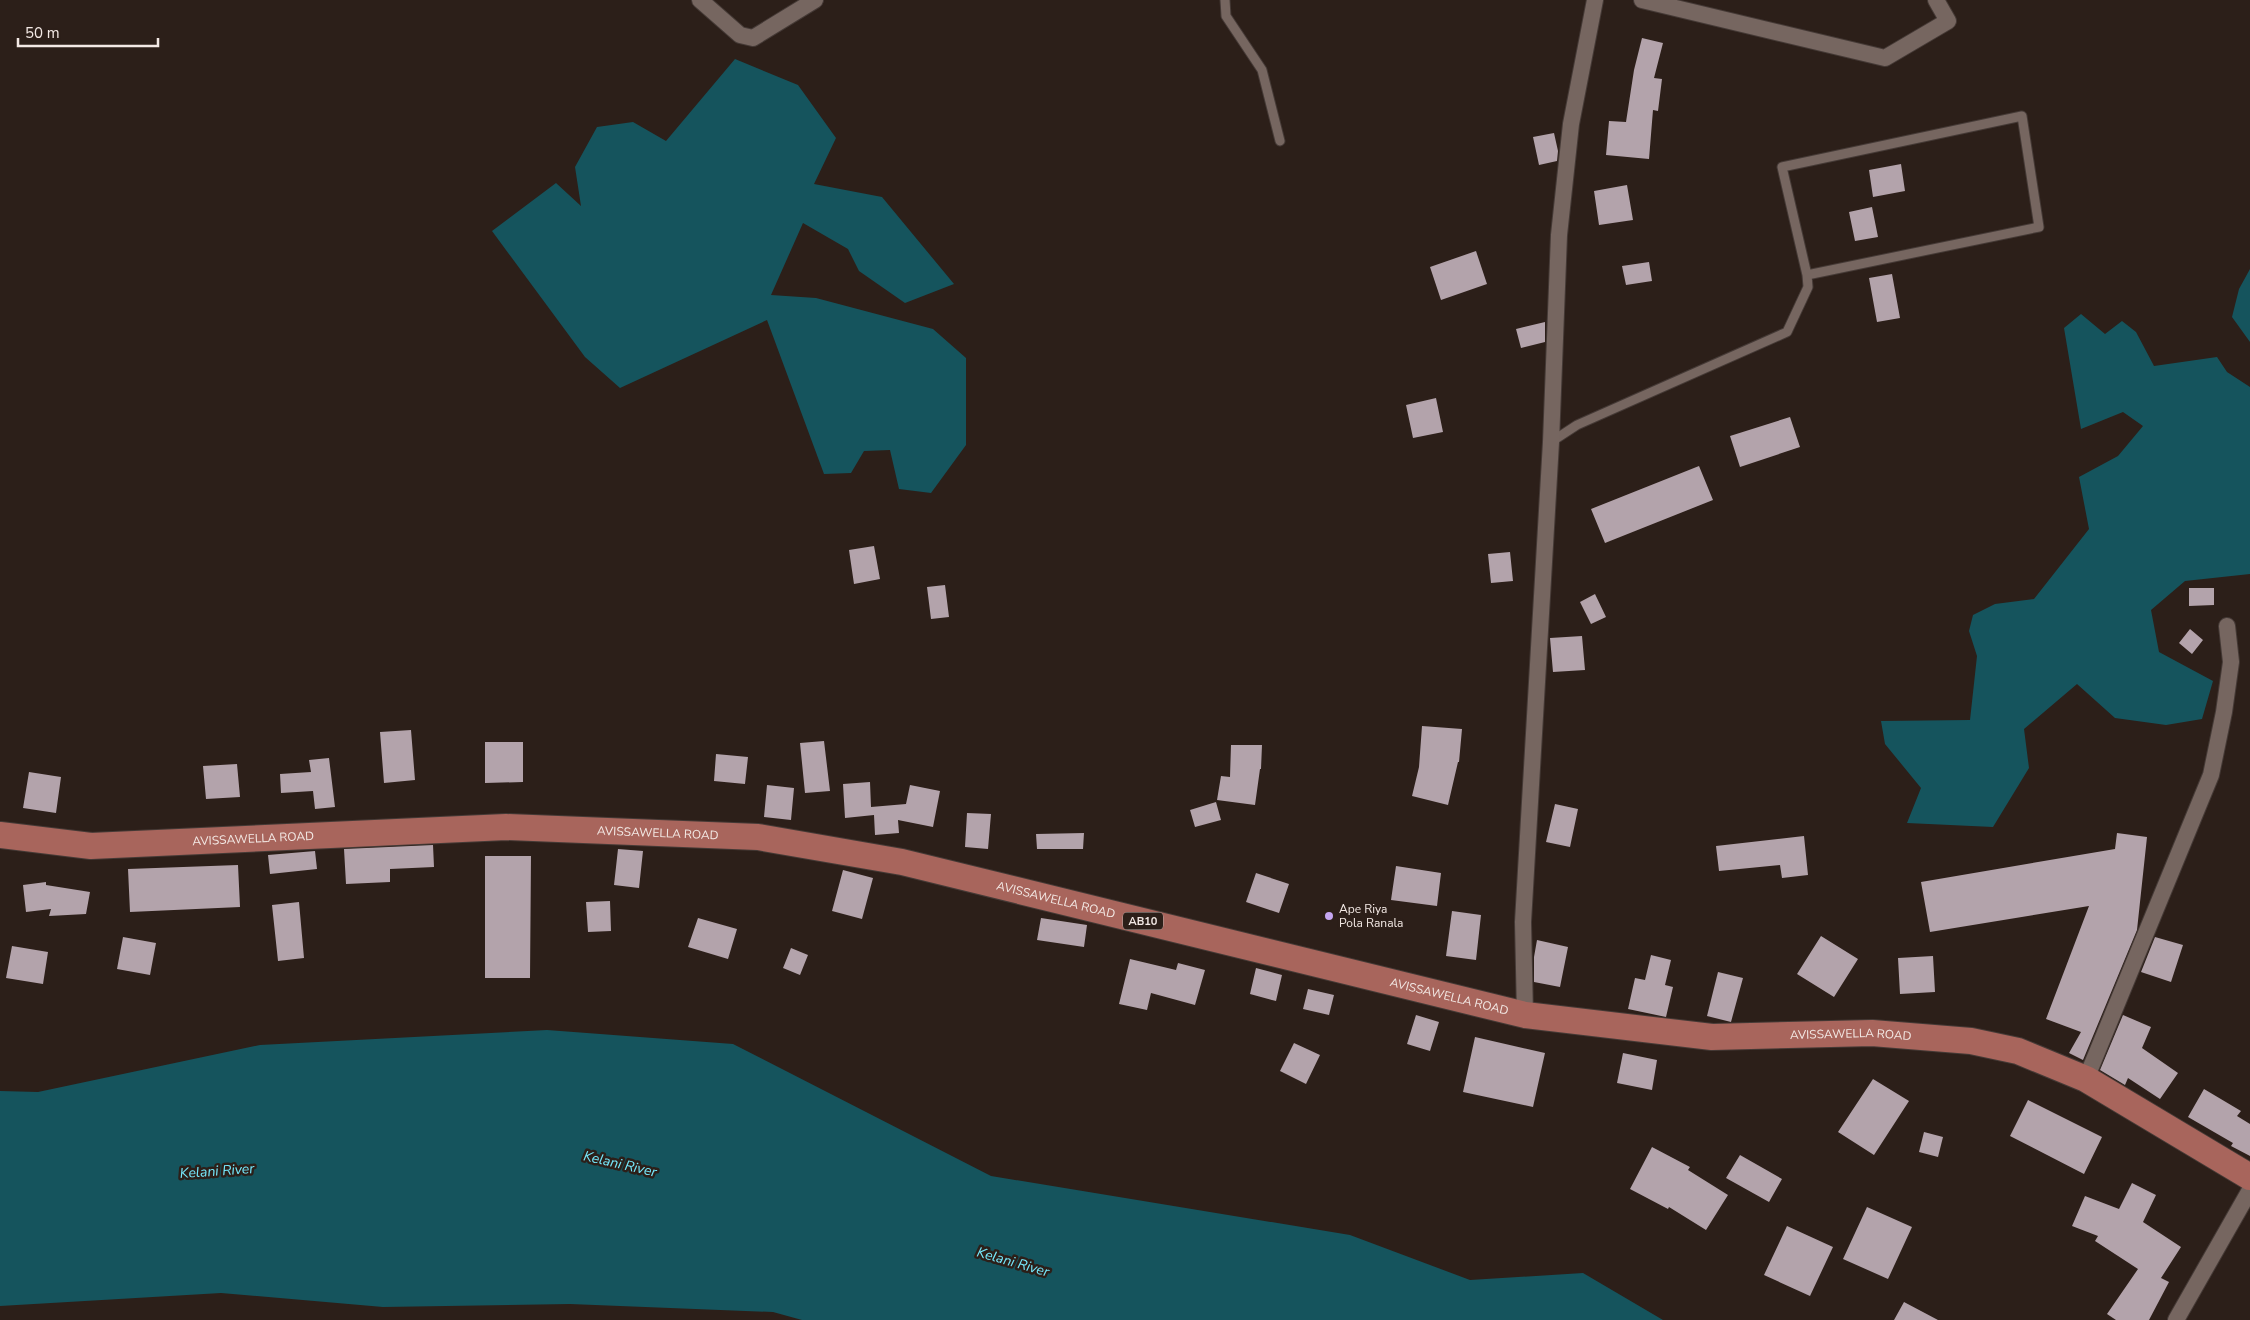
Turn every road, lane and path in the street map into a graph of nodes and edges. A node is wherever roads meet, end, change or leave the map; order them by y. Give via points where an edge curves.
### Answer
1 (700, 0) edge
2 (815, 0) edge
3 (1225, 0) edge
4 (1595, 0) edge
5 (1642, 0) edge
6 (1936, 0) edge
7 (1280, 141) dead end
8 (1807, 275) junction
9 (1551, 442) junction
10 (2227, 626) dead end
11 (0, 835) edge
12 (1525, 1015) junction
13 (2086, 1078) junction
14 (2250, 1177) edge
15 (2250, 1190) edge
16 (2176, 1320) edge

1 - 2 street via 740,35 752,38
3 - 7 lane via 1226,16 1262,70
4 - 9 street via 1571,124 1559,235
5 - 6 street via 1885,58 1948,21
8 - 8 lane via 2039,226 2022,116 1782,167
8 - 9 lane via 1808,287 1787,332 1577,425
9 - 12 street via 1523,922
10 - 13 street via 2231,662 2211,775
11 - 12 main road, AVISSAWELLA ROAD / AB10 via 91,846 506,827 758,837 902,862
12 - 13 main road, AVISSAWELLA ROAD / AB10 via 1712,1038 1872,1033 1971,1041 2018,1052
13 - 14 main road, AVISSAWELLA ROAD / AB10
15 - 16 street

